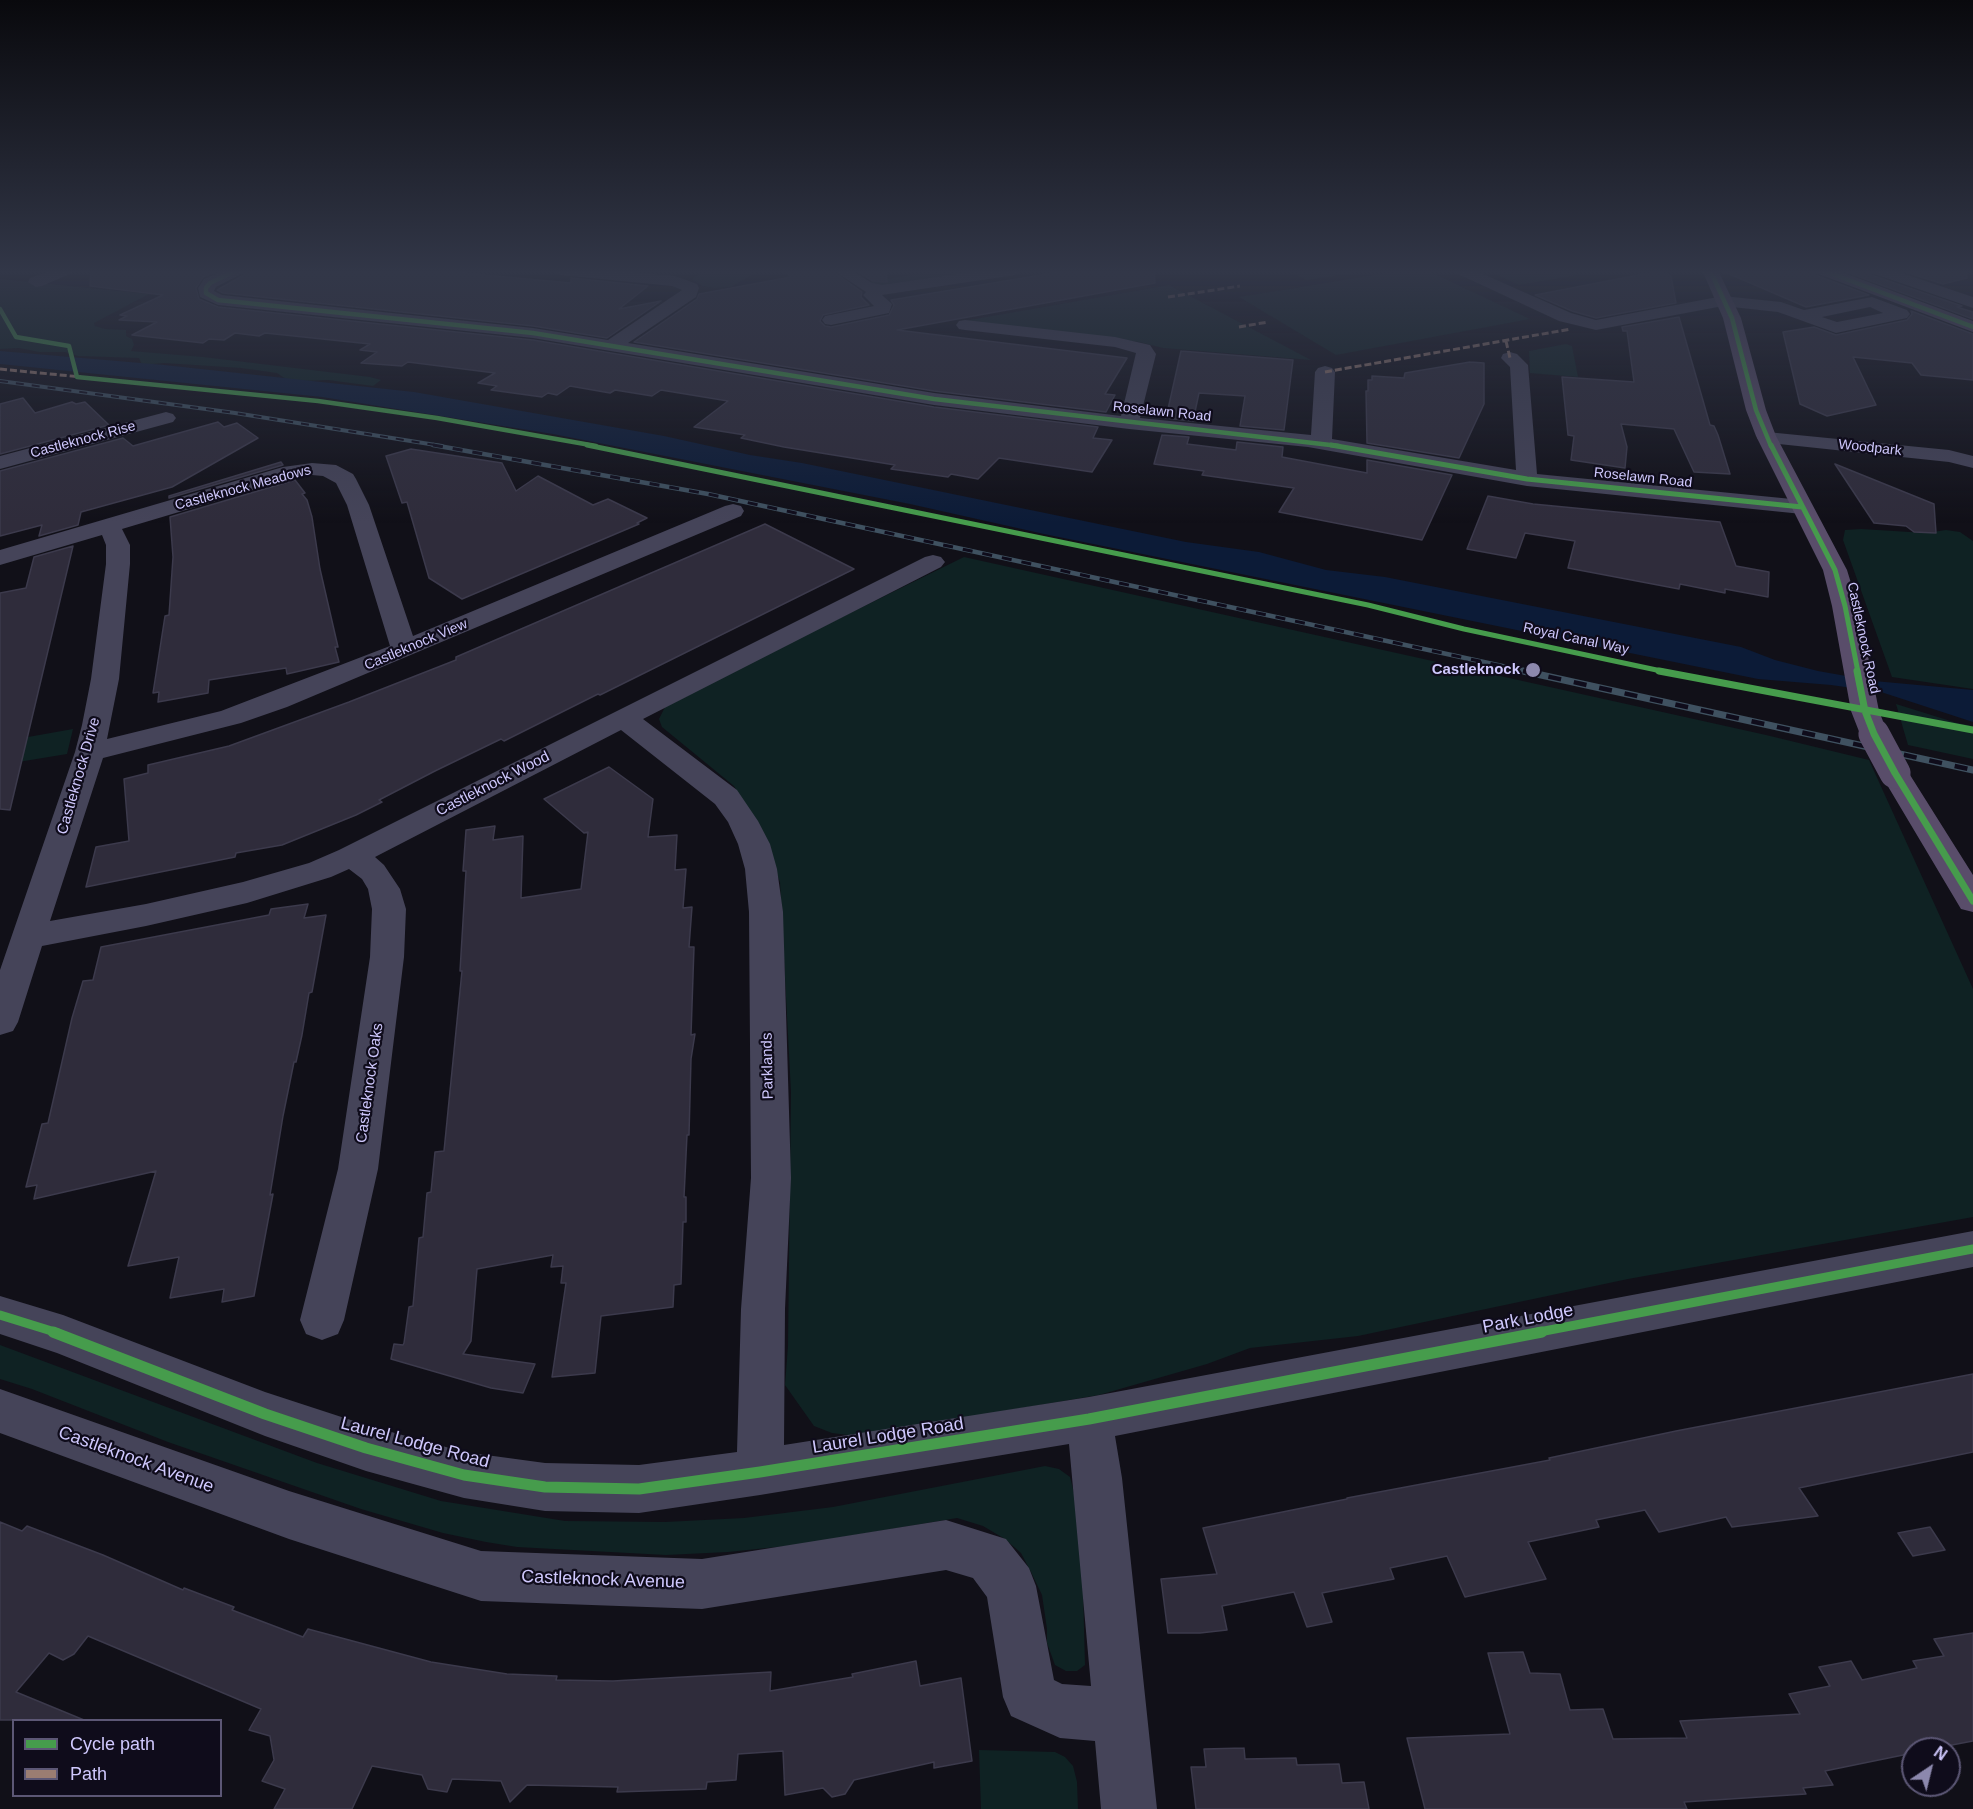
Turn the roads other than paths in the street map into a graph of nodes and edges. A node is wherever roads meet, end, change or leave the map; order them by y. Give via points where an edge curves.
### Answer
1 (669, 354) edge
2 (1147, 354) edge
3 (1741, 354) edge
4 (1510, 358) dead end
5 (1325, 372) dead end
6 (166, 418) dead end
7 (1129, 423) junction
8 (1767, 438) junction
9 (1321, 443) junction
10 (1973, 462) edge
11 (0, 463) edge
12 (1527, 478) junction
13 (1802, 507) junction
14 (733, 511) dead end
15 (109, 526) junction
16 (0, 558) edge
17 (933, 562) dead end
18 (404, 649) junction
19 (624, 718) junction
20 (90, 752) junction
21 (353, 856) junction
22 (1973, 901) edge
23 (28, 937) junction
24 (0, 1022) edge
25 (1973, 1249) edge
26 (0, 1315) edge
27 (322, 1320) dead end
28 (0, 1412) edge
29 (1089, 1419) junction
30 (760, 1472) junction
31 (1118, 1715) junction
32 (1129, 1809) edge

1 - 7 street, Roselawn Road via 934,399
2 - 7 street
3 - 8 main road, Castleknock Road via 1755,410
4 - 12 street via 1519,365
5 - 9 street
6 - 11 street, Castleknock Rise
7 - 9 street, Roselawn Road
8 - 10 street, Woodpark via 1949,456
8 - 13 main road, Castleknock Road
9 - 12 street, Roselawn Road
12 - 13 street, Roselawn Road
13 - 22 main road, Castleknock Road, bridge via 1834,570 1870,724 1895,773
14 - 18 street, Castleknock View
15 - 16 street, Castleknock Meadows
15 - 18 street, Castleknock Meadows via 291,472 318,468 337,473 345,479 358,505
15 - 20 street, Castleknock Drive via 118,544 118,564 105,679
17 - 19 street, Castleknock Wood
18 - 20 street, Castleknock View via 231,717
19 - 21 street, Castleknock Wood
19 - 30 street, Parklands via 726,797 743,821 761,869 766,912 771,1183 763,1309
20 - 23 street, Castleknock Drive
21 - 23 street, Castleknock Wood via 247,892
21 - 27 street, Castleknock Oaks via 373,872 384,890 390,909 387,957 358,1169
23 - 24 street, Castleknock Drive
25 - 29 street, Park Lodge
26 - 30 street, Laurel Lodge Road via 63,1335 265,1414 464,1475 545,1487 639,1489
28 - 31 street, Castleknock Avenue via 290,1515 481,1576 702,1584 946,1545 988,1557 1011,1586 1030,1697 1060,1711
29 - 30 street, Laurel Lodge Road
29 - 31 street via 1098,1478
31 - 32 street

